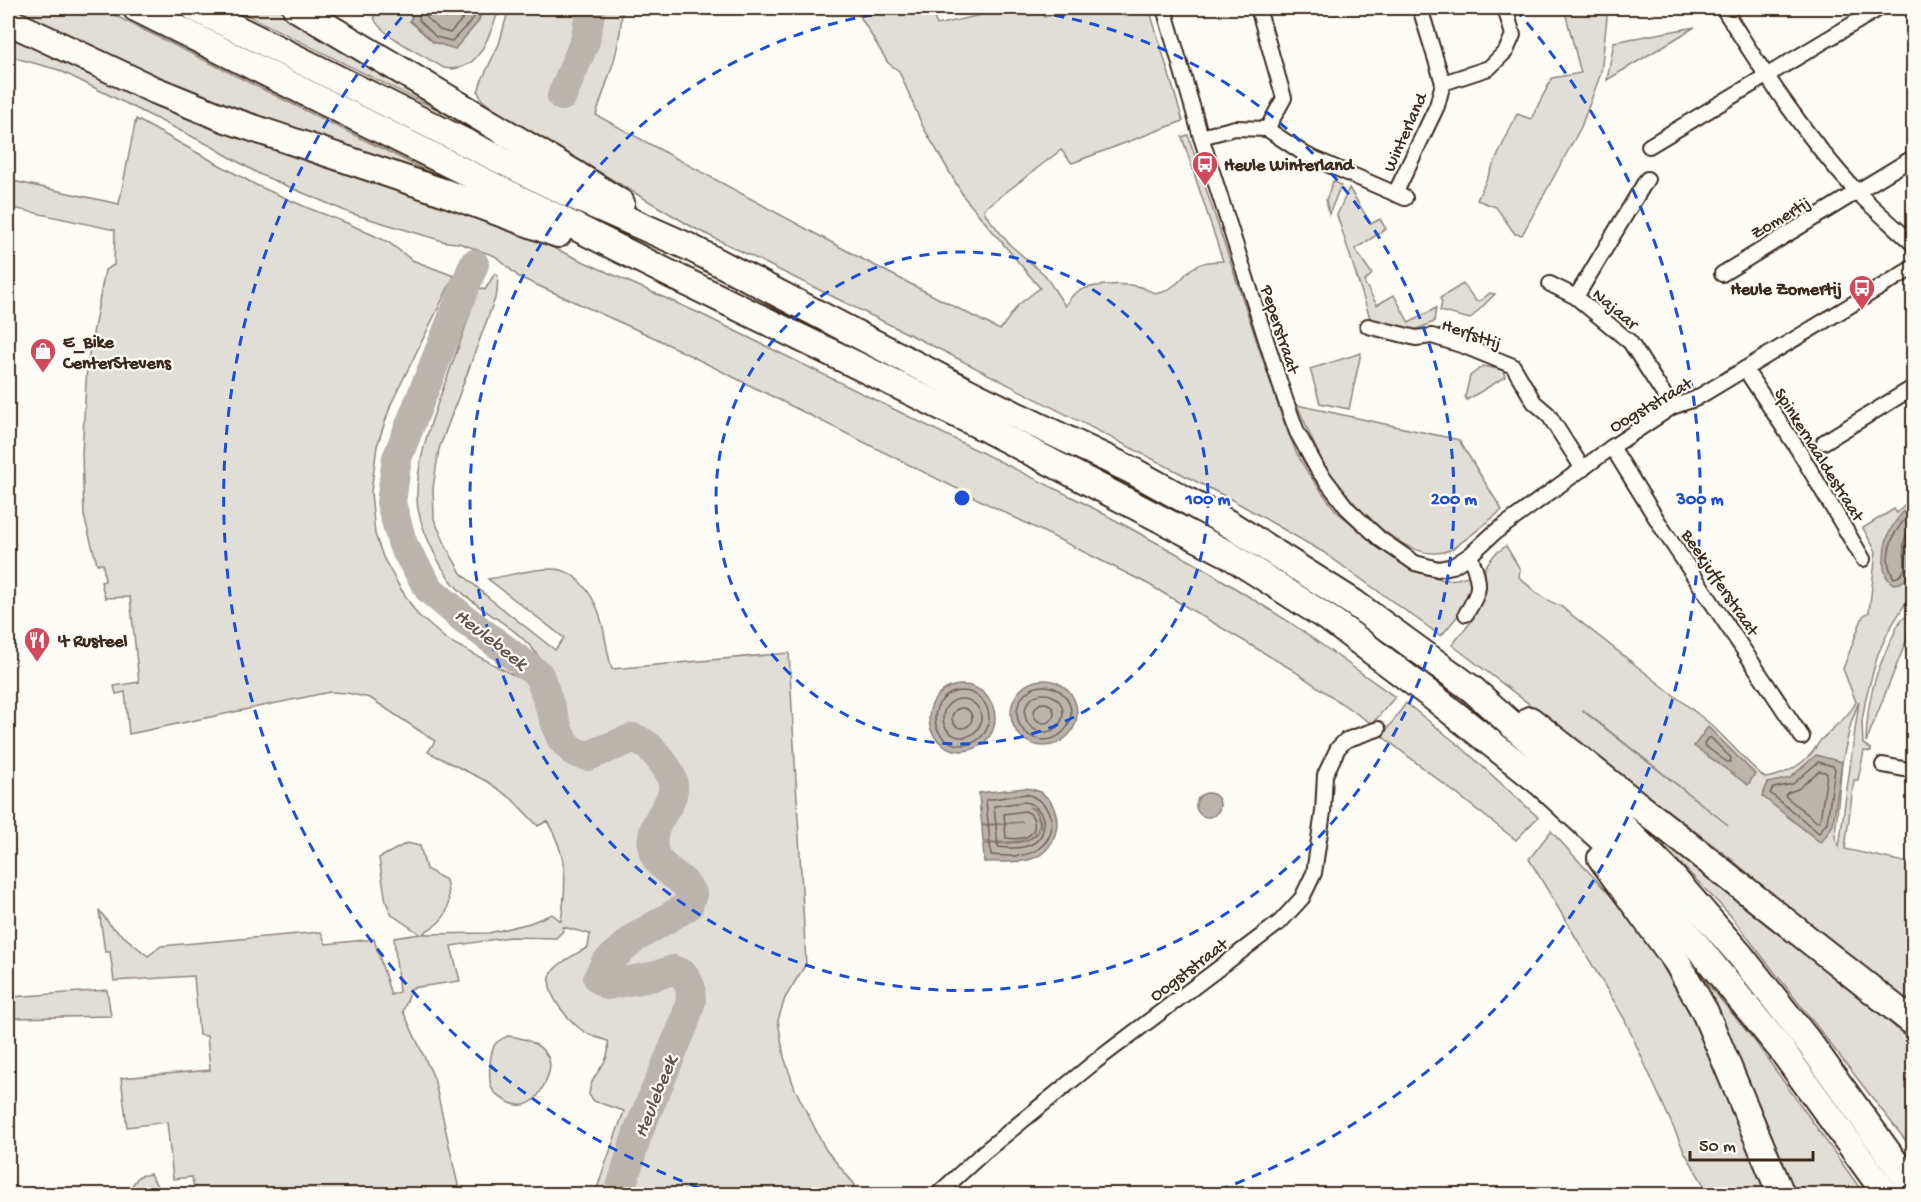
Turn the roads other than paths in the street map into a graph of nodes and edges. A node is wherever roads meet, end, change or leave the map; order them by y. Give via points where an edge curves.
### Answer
1 (136, 8) edge
2 (195, 8) edge
3 (296, 8) edge
4 (1164, 8) edge
5 (1258, 8) edge
6 (1420, 8) edge
7 (1505, 8) edge
8 (1723, 8) edge
9 (1878, 9) edge
10 (8, 21) edge
11 (1765, 76) junction
12 (1443, 83) junction
13 (1267, 129) junction
14 (1201, 136) junction
15 (1649, 146) dead end
16 (1914, 157) edge
17 (1647, 179) dead end
18 (1857, 191) junction
19 (1914, 245) edge
20 (689, 247) junction
21 (1914, 267) edge
22 (1722, 274) dead end
23 (672, 275) junction
24 (1550, 284) dead end
25 (1576, 297) junction
26 (1368, 326) dead end
27 (1745, 369) junction
28 (1914, 387) edge
29 (1672, 407) junction
30 (1824, 442) dead end
31 (1612, 447) junction
32 (1582, 468) junction
33 (1470, 555) junction
34 (1863, 559) dead end
35 (1466, 614) dead end
36 (1472, 689) junction
37 (1378, 729) dead end
38 (1802, 737) dead end
39 (1883, 765) dead end
40 (1914, 771) edge
41 (1540, 783) junction
42 (1914, 1023) edge
43 (1914, 1189) edge
44 (938, 1194) edge
45 (1781, 1194) edge
46 (1886, 1194) edge

1 - 23 highway
2 - 20 highway via 569,194
3 - 20 highway via 575,174
4 - 14 street, Peperstraat
5 - 13 street via 1284,98
6 - 12 street, Winterland
7 - 12 street, Winterland via 1513,35 1506,51 1489,68
8 - 11 street
9 - 11 street
10 - 23 highway via 152,89 226,118
11 - 15 street
11 - 18 street
12 - 13 street, Winterland via 1400,196 1306,155
13 - 14 street via 1234,128
14 - 33 street, Peperstraat via 1284,399 1318,470 1347,508 1380,539 1415,563 1438,569 1453,566
16 - 18 street, Zomertij
17 - 25 street, Najaar
18 - 19 street
18 - 22 street, Zomertij
20 - 36 highway via 978,397 1131,470 1231,525 1354,603
21 - 27 street, Oogststraat
23 - 41 highway via 983,427 1226,553 1335,623
24 - 25 street, Najaar
25 - 29 street, Najaar via 1630,342
26 - 32 street, Herfsttij via 1416,338 1432,336 1512,366
27 - 29 street, Oogststraat via 1695,399
27 - 34 street, Spinkernaaldestraat
28 - 30 street
29 - 31 street, Oogststraat
31 - 32 street, Oogststraat
31 - 38 street, Beekjufferstraat
32 - 33 street, Oogststraat
33 - 35 street via 1479,581 1478,596
36 - 42 highway via 1513,706
36 - 43 highway via 1595,799 1668,872 1810,1044
37 - 44 street, Oogststraat via 1346,740 1338,748 1325,775 1314,873 1302,898 1287,914 1096,1061
39 - 40 street
41 - 45 highway via 1613,872 1677,962 1706,1012
41 - 46 highway via 1650,888 1781,1049

